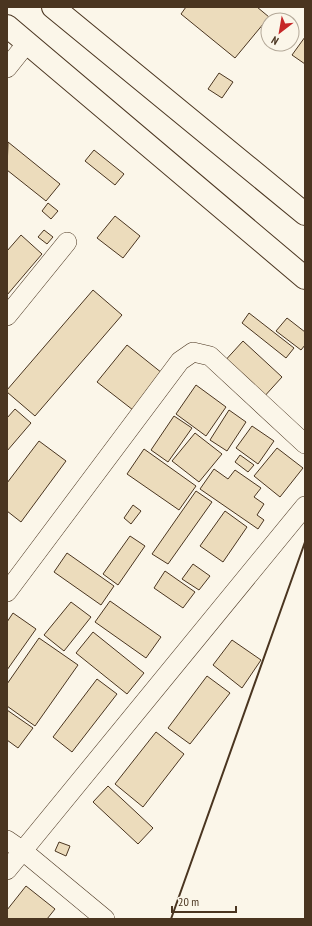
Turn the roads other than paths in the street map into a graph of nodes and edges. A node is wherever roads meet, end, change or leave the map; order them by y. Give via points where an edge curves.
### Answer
1 (53, 7) edge
2 (7, 26) edge
3 (27, 43) junction
4 (7, 68) edge
5 (305, 214) edge
6 (66, 242) dead end
7 (305, 278) edge
8 (7, 316) edge
9 (305, 444) edge
10 (305, 506) edge
11 (7, 592) edge
12 (7, 840) edge
13 (23, 850) junction
14 (7, 870) edge
15 (105, 919) edge

1 - 5 main road
2 - 3 main road
3 - 4 street
3 - 7 main road
6 - 8 street
9 - 11 street via 210,356 193,352 180,361
10 - 13 street
12 - 13 street
13 - 14 street
13 - 15 street

